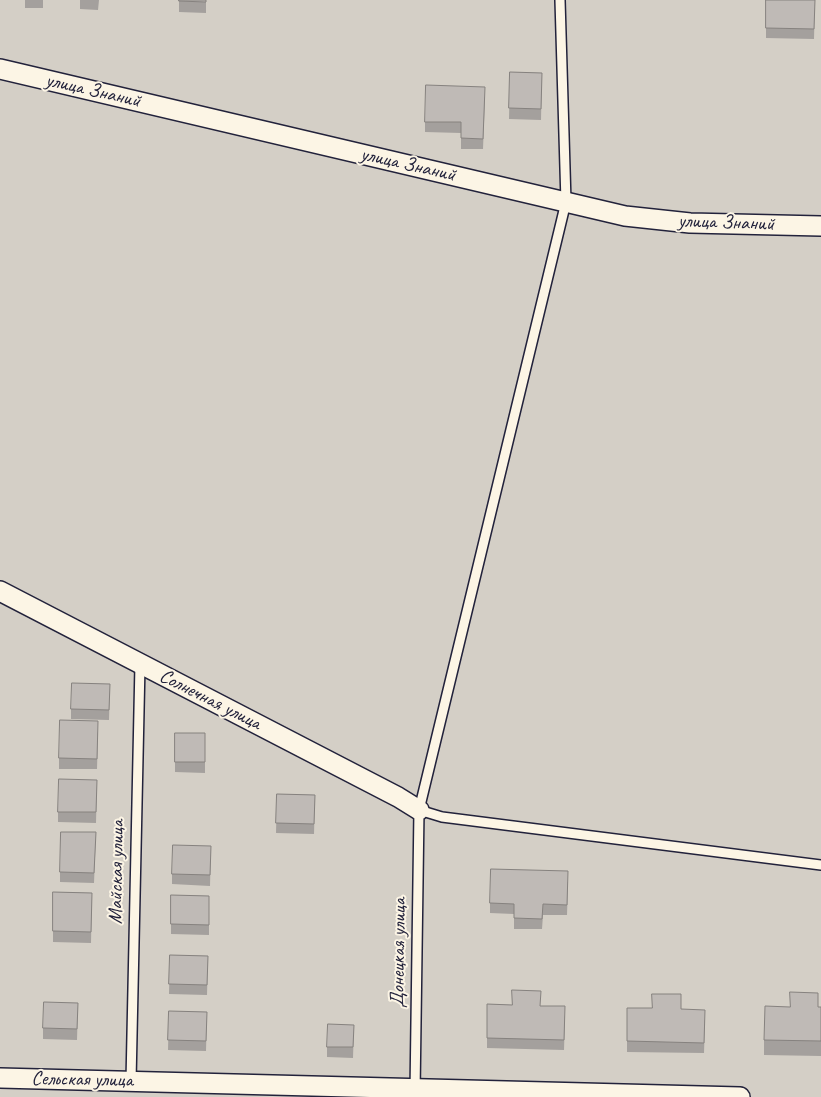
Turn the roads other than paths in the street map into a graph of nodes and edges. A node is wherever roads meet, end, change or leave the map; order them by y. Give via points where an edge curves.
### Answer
1 (560, 0) edge
2 (0, 69) edge
3 (566, 202) junction
4 (821, 226) edge
5 (0, 592) edge
6 (140, 664) junction
7 (419, 810) junction
8 (821, 865) edge
9 (0, 1078) edge
10 (131, 1081) junction
11 (415, 1093) edge
12 (740, 1097) edge

1 - 3 lane, Донецкая улица
2 - 3 street, улица Знаний
3 - 4 street, улица Знаний via 625,216 667,221
3 - 7 lane, Донецкая улица
5 - 6 street, Солнечная улица
6 - 7 street, Солнечная улица
6 - 10 lane, Майская улица
7 - 8 lane via 442,817
7 - 11 lane, Донецкая улица
9 - 10 street, Сельская улица
10 - 11 street, Сельская улица
11 - 12 street, Сельская улица

